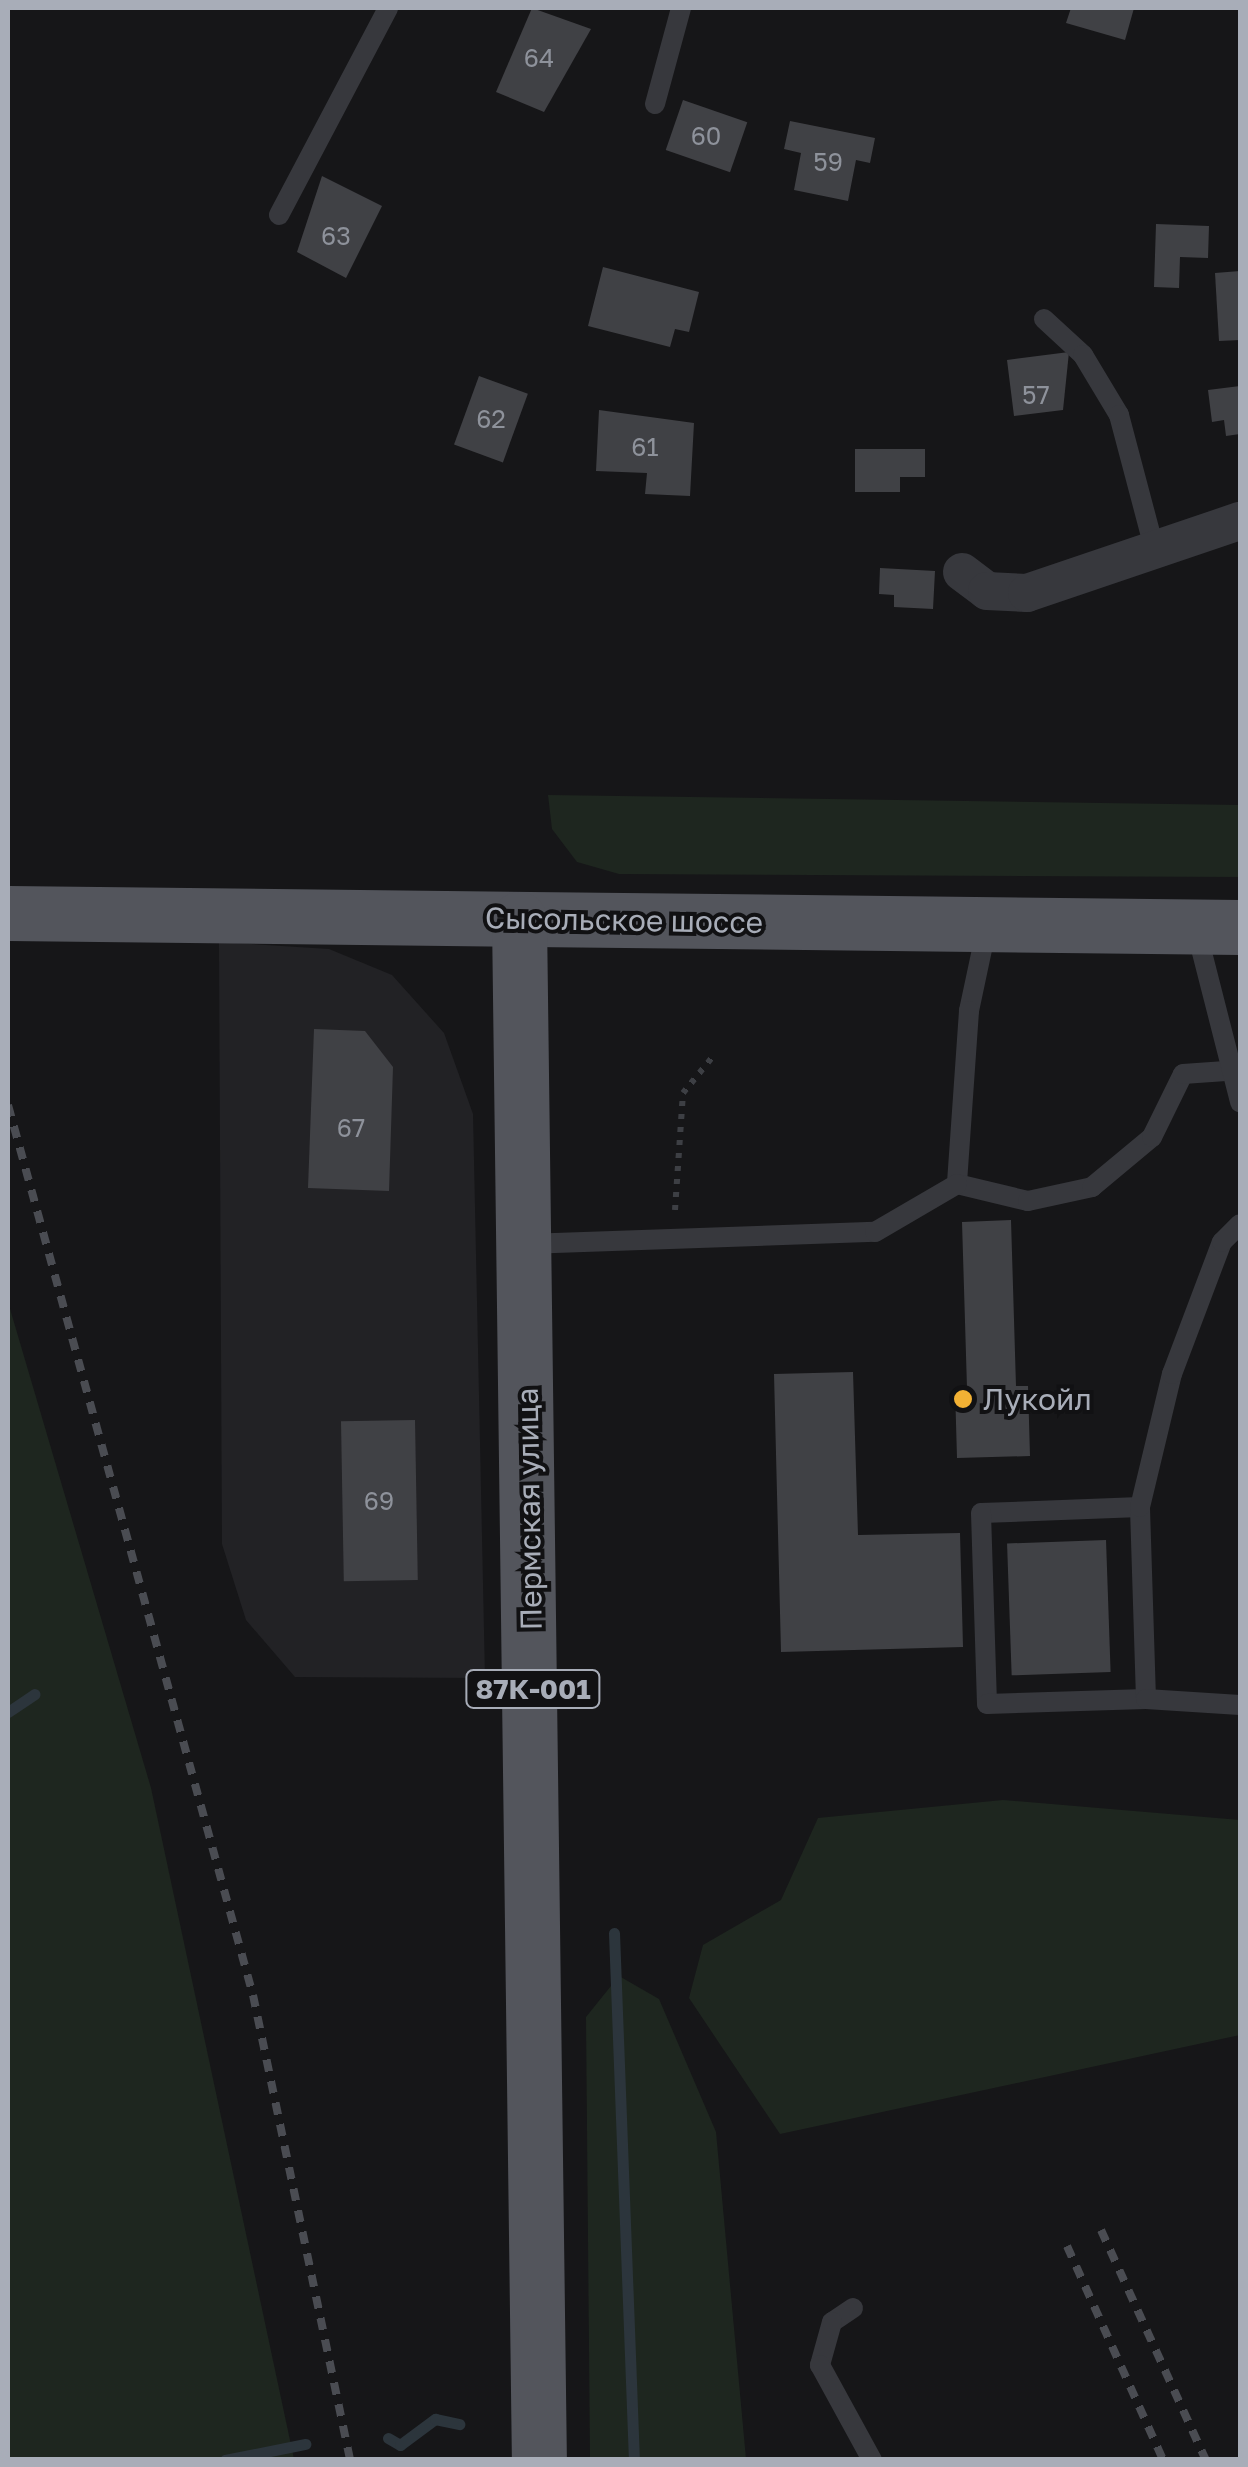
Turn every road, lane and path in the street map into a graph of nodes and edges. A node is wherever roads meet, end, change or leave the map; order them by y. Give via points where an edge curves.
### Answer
1 (388, 8) edge
2 (681, 8) edge
3 (655, 104) dead end
4 (278, 214) dead end
5 (1044, 319) dead end
6 (1240, 522) edge
7 (1155, 552) junction
8 (962, 572) dead end
9 (8, 913) edge
10 (519, 919) junction
11 (987, 924) junction
12 (1218, 927) edge
13 (714, 1055) dead end
14 (1236, 1070) edge
15 (1240, 1102) edge
16 (957, 1184) junction
17 (1240, 1224) edge
18 (673, 1239) junction
19 (524, 1244) junction
20 (1140, 1507) junction
21 (1146, 1699) junction
22 (1240, 1705) edge
23 (853, 2308) dead end
24 (539, 2460) edge
25 (872, 2460) edge

1 - 4 lane
2 - 3 lane
5 - 7 lane via 1084,355 1119,415
6 - 7 street
7 - 8 street via 1028,593 987,591
9 - 10 main road, Сысольское шоссе
10 - 11 main road, Сысольское шоссе
10 - 19 main road, Пермская улица / 87К-001
11 - 12 main road, Сысольское шоссе
11 - 16 lane via 969,1011
12 - 14 lane
13 - 18 path via 684,1092
14 - 15 lane
14 - 16 lane via 1183,1074 1152,1137 1092,1186 1028,1201
16 - 18 lane via 875,1232
17 - 20 lane via 1222,1242 1172,1374
18 - 19 lane
19 - 24 main road, Пермская улица / 87К-001
20 - 21 lane
20 - 21 lane via 981,1512 988,1704
21 - 22 lane
23 - 25 lane via 832,2322 820,2365

